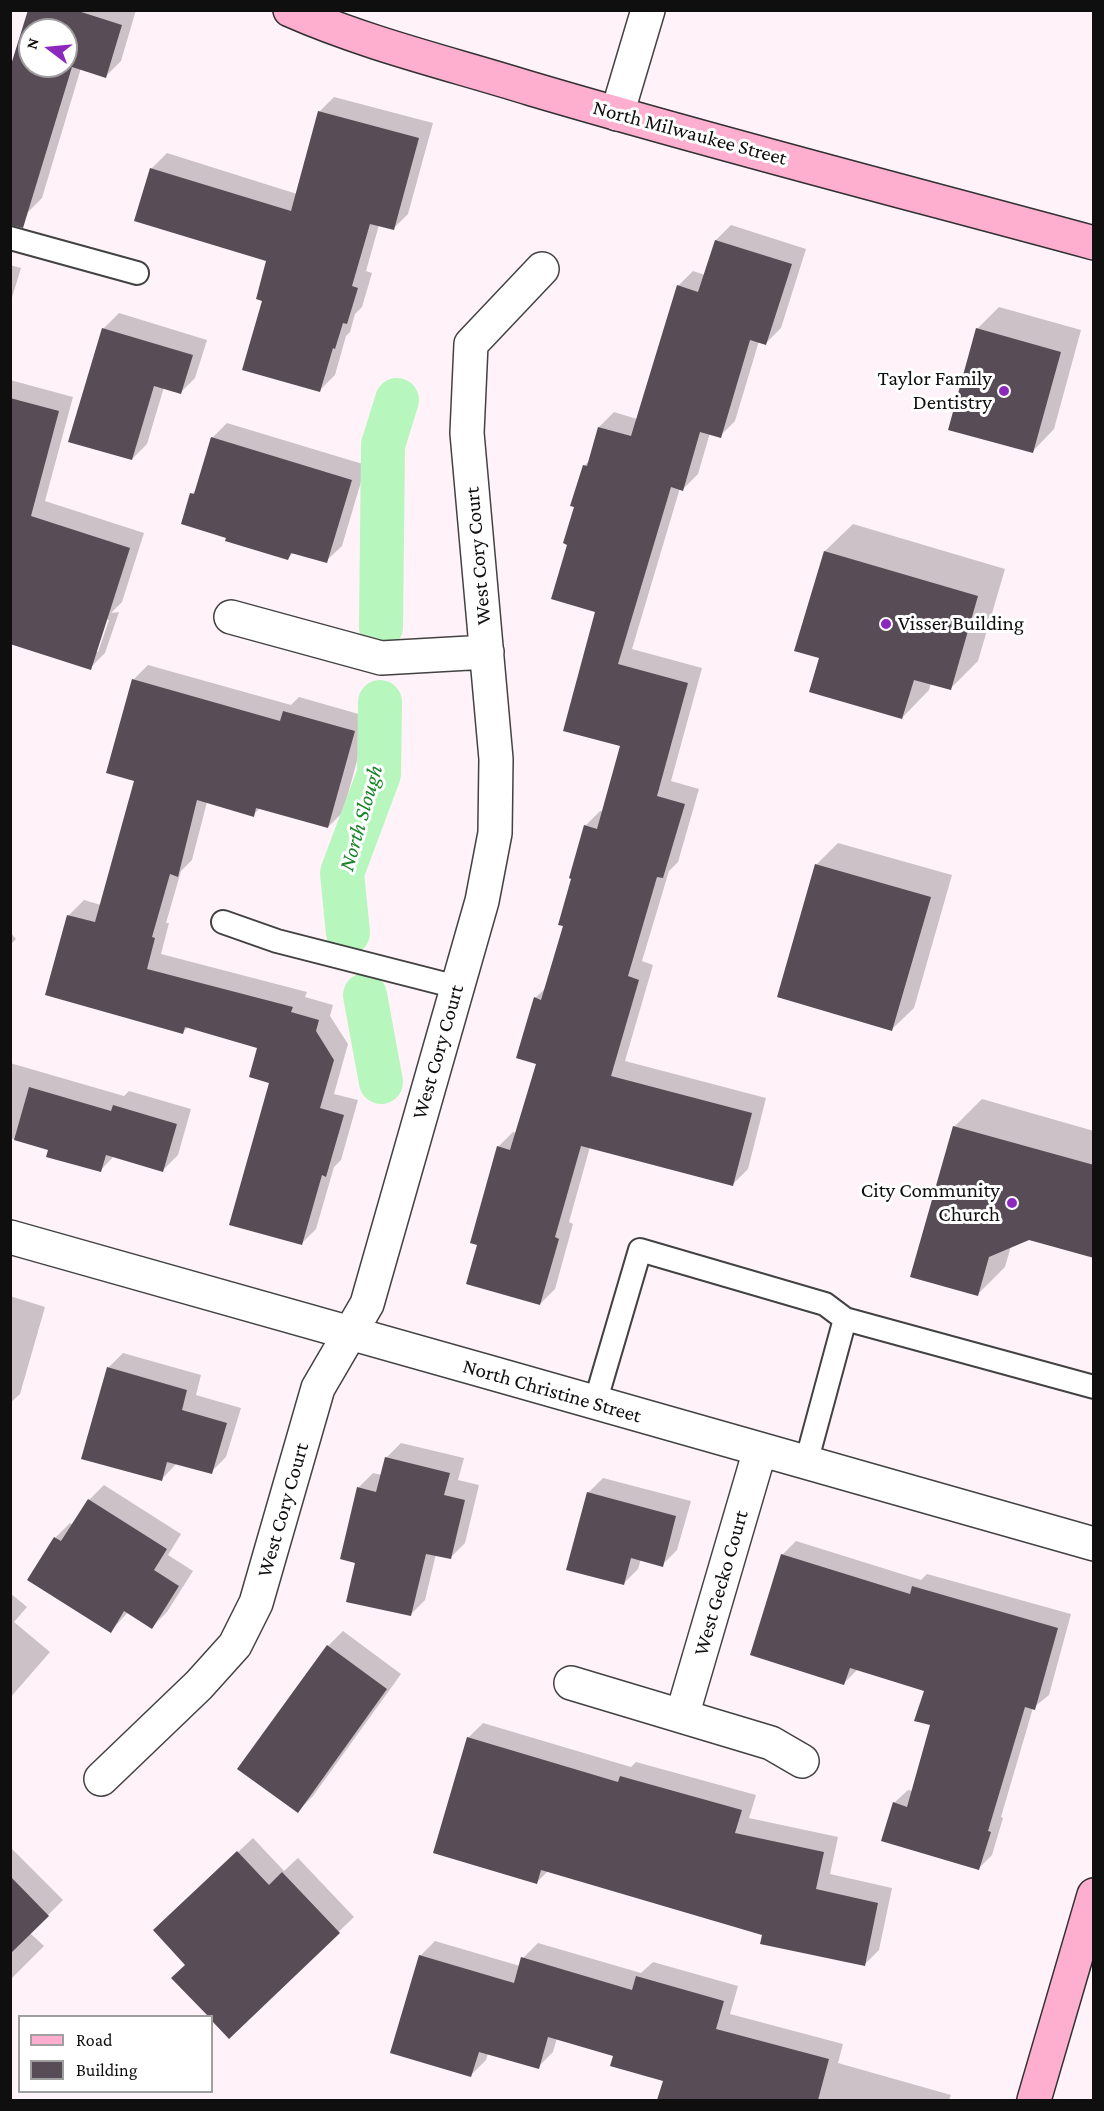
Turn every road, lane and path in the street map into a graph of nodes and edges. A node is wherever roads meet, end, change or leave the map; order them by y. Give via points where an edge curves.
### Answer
1 (290, 10) edge
2 (648, 10) edge
3 (617, 114) junction
4 (10, 238) edge
5 (1094, 243) edge
6 (542, 269) dead end
7 (137, 273) dead end
8 (231, 617) dead end
9 (487, 652) junction
10 (223, 922) dead end
11 (457, 987) junction
12 (10, 1237) edge
13 (845, 1319) junction
14 (350, 1332) junction
15 (1094, 1387) edge
16 (595, 1403) junction
17 (760, 1450) junction
18 (806, 1463) junction
19 (1094, 1544) edge
20 (571, 1683) dead end
21 (682, 1716) junction
22 (802, 1761) dead end
23 (101, 1779) dead end
24 (1094, 1895) edge
25 (1034, 2100) edge

1 - 3 main road, North Milwaukee Street via 315,22
2 - 3 street
3 - 5 main road, North Milwaukee Street
4 - 7 lane
6 - 9 street, West Cory Court via 471,344 467,433
8 - 9 street via 381,658
9 - 11 street, West Cory Court via 496,759 495,833 482,901
10 - 11 lane via 277,942
11 - 14 street, West Cory Court via 367,1304
12 - 14 street, North Christine Street
13 - 15 lane
13 - 16 lane via 825,1304 640,1250
13 - 18 lane
14 - 16 street, North Christine Street
14 - 23 street, West Cory Court via 318,1388 256,1603 235,1645
16 - 17 street, North Christine Street
17 - 18 street, North Christine Street
17 - 21 street, West Gecko Court
18 - 19 street, North Christine Street
20 - 21 street
21 - 22 street via 771,1743
24 - 25 main road

